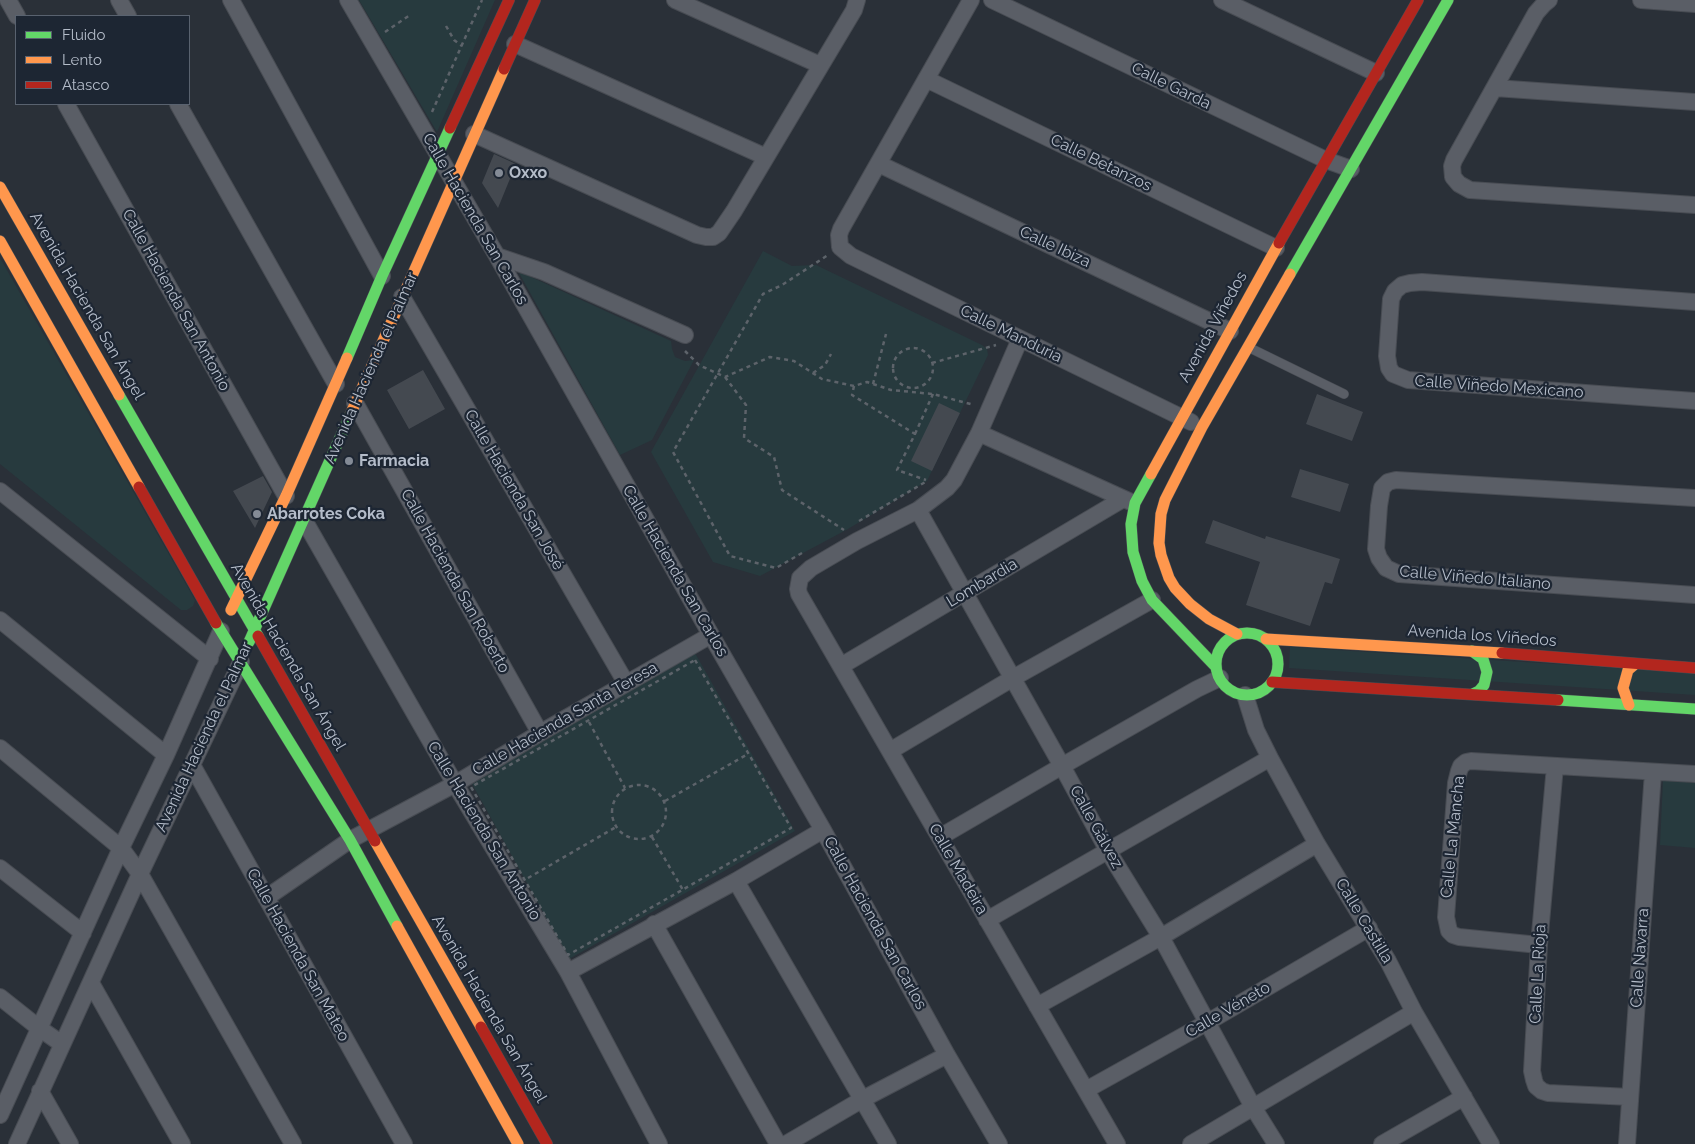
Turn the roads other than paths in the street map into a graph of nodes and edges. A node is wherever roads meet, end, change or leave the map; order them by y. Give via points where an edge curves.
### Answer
1 (8, 0) edge
2 (119, 0) edge
3 (231, 0) edge
4 (348, 0) edge
5 (509, 0) edge
6 (535, 0) edge
7 (675, 0) edge
8 (857, 0) edge
9 (972, 0) edge
10 (992, 0) edge
11 (1222, 0) edge
12 (1418, 0) edge
13 (1448, 0) edge
14 (1549, 0) edge
15 (1642, 0) edge
16 (1695, 4) edge
17 (16, 15) edge
18 (127, 15) edge
19 (515, 44) junction
20 (820, 65) junction
21 (1376, 73) junction
22 (926, 79) junction
23 (1495, 88) junction
24 (1695, 102) edge
25 (67, 105) edge
26 (179, 105) edge
27 (474, 134) junction
28 (438, 154) junction
29 (766, 157) junction
30 (1326, 160) junction
31 (879, 164) junction
32 (1350, 169) junction
33 (453, 181) junction
34 (0, 187) edge
35 (1695, 205) edge
36 (0, 241) edge
37 (1276, 248) junction
38 (497, 256) junction
39 (382, 276) junction
40 (402, 297) junction
41 (1695, 302) edge
42 (1230, 331) junction
43 (685, 335) road end
44 (1020, 339) junction
45 (1248, 347) junction
46 (336, 384) junction
47 (1344, 394) dead end
48 (1695, 401) edge
49 (355, 403) junction
50 (1181, 417) junction
51 (1202, 427) junction
52 (979, 433) junction
53 (0, 491) edge
54 (286, 496) junction
55 (1695, 498) edge
56 (1129, 501) junction
57 (918, 510) junction
58 (304, 520) junction
59 (964, 593) junction
60 (1695, 595) edge
61 (236, 599) junction
62 (1152, 600) junction
63 (0, 620) edge
64 (254, 630) junction
65 (221, 631) junction
66 (1237, 634) junction
67 (711, 635) junction
68 (1266, 639) junction
69 (1472, 651) junction
70 (210, 659) junction
71 (241, 662) junction
72 (1635, 664) junction
73 (841, 666) junction
74 (1695, 668) edge
75 (1218, 673) junction
76 (1013, 678) junction
77 (1272, 682) junction
78 (626, 683) junction
79 (1245, 694) junction
80 (1473, 694) junction
81 (1629, 705) junction
82 (1695, 709) edge
83 (540, 733) junction
84 (0, 748) edge
85 (890, 751) junction
86 (166, 755) junction
87 (1270, 758) junction
88 (192, 765) junction
89 (1062, 766) junction
90 (1554, 766) junction
91 (1653, 772) junction
92 (1695, 774) edge
93 (455, 784) junction
94 (369, 830) junction
95 (823, 830) junction
96 (940, 837) junction
97 (350, 840) junction
98 (1317, 844) junction
99 (121, 848) junction
100 (1108, 852) junction
101 (0, 868) edge
102 (140, 874) junction
103 (736, 881) junction
104 (266, 898) junction
105 (987, 920) junction
106 (654, 924) junction
107 (1369, 928) junction
108 (83, 933) junction
109 (1161, 937) junction
110 (1539, 945) junction
111 (568, 972) junction
112 (91, 982) junction
113 (0, 998) edge
114 (1037, 1006) junction
115 (1414, 1012) junction
116 (1208, 1022) junction
117 (39, 1028) junction
118 (62, 1044) junction
119 (947, 1055) junction
120 (1086, 1090) junction
121 (40, 1091) junction
122 (1464, 1097) junction
123 (1630, 1097) junction
124 (863, 1099) junction
125 (1254, 1107) junction
126 (0, 1115) edge
127 (17, 1144) edge
128 (70, 1144) edge
129 (182, 1144) edge
130 (293, 1144) edge
131 (404, 1144) edge
132 (518, 1144) edge
133 (547, 1144) edge
134 (660, 1144) edge
135 (778, 1144) edge
136 (786, 1144) edge
137 (888, 1144) edge
138 (999, 1144) edge
139 (1117, 1144) edge
140 (1191, 1144) edge
141 (1276, 1144) edge
142 (1382, 1144) edge
143 (1491, 1144) edge
144 (1627, 1144) edge

1 - 17 street
2 - 18 street
3 - 39 street
4 - 28 street, Calle Hacienda San Carlos
5 - 28 street, Avenida Hacienda el Palmar
6 - 19 street, Avenida Hacienda el Palmar
7 - 20 street
8 - 20 street
9 - 22 street
10 - 30 street, Calle Garda
11 - 21 street
12 - 21 street, Avenida Viñedos
13 - 32 street
14 - 23 street via 1536,13
15 - 16 street
19 - 27 street, Avenida Hacienda el Palmar
19 - 29 street
20 - 29 street
21 - 30 street, Avenida Viñedos
22 - 31 street
22 - 37 street, Calle Betanzos
23 - 24 street
23 - 35 street via 1452,166 1452,177 1458,184 1470,190
25 - 54 street, Calle Hacienda San Antonio
26 - 46 street
27 - 29 street via 706,237 719,233
27 - 33 street, Avenida Hacienda el Palmar
28 - 33 street, Calle Hacienda San Carlos
28 - 39 street, Avenida Hacienda el Palmar
30 - 32 street, Calle Garda
30 - 37 street, Avenida Viñedos
31 - 42 street, Calle Ibiza
31 - 44 street, Calle Manduria via 841,229 840,247 851,256
32 - 45 street
33 - 38 street, Calle Hacienda San Carlos
33 - 40 street, Avenida Hacienda el Palmar
34 - 61 street, Avenida Hacienda San Ángel
36 - 65 street
37 - 42 street, Avenida Viñedos
38 - 43 street via 544,272
38 - 67 street, Calle Hacienda San Carlos
39 - 46 street, Avenida Hacienda el Palmar
40 - 49 street, Avenida Hacienda el Palmar
40 - 78 street, Calle Hacienda San José
41 - 48 street, Calle Viñedo Mexicano via 1410,283 1402,285 1391,299 1387,356 1394,374 1408,380
42 - 50 street, Avenida Viñedos
44 - 50 street, Calle Manduria
44 - 52 street
45 - 47 lane
45 - 51 street
46 - 54 street, Avenida Hacienda el Palmar
49 - 58 street, Avenida Hacienda el Palmar
49 - 83 street, Calle Hacienda San Roberto
50 - 51 street, Calle Manduria
50 - 56 street, Avenida Viñedos
51 - 66 street via 1165,500 1159,529 1161,555 1169,578 1185,599 1209,619
52 - 56 street
52 - 57 street via 954,480
53 - 70 street
54 - 61 street, Avenida Hacienda el Palmar
55 - 60 street, Calle Viñedo Italiano via 1403,480 1388,482 1382,488 1376,550 1386,568 1400,574
56 - 59 street, Lombardia
56 - 62 street, Avenida Viñedos via 1133,552
57 - 59 street, Calle Gálvez
57 - 73 street, Calle Madeira via 857,541 800,578 799,594
58 - 64 street, Avenida Hacienda el Palmar
58 - 93 street, Calle Hacienda San Antonio
59 - 73 street, Lombardia
59 - 76 street, Calle Gálvez
61 - 64 street, Avenida Hacienda San Ángel
61 - 65 street, Avenida Hacienda el Palmar
62 - 75 street, Avenida Viñedos
62 - 76 street
63 - 86 street
64 - 71 street, Avenida Hacienda el Palmar
64 - 94 street, Avenida Hacienda San Ángel
65 - 70 street, Avenida Hacienda el Palmar
65 - 71 street
66 - 68 street via 1257,634
66 - 75 street via 1221,647 1217,657
67 - 78 street, Calle Hacienda Santa Teresa
67 - 95 street, Calle Hacienda San Carlos
68 - 69 street, Avenida los Viñedos
68 - 77 street via 1277,654 1277,674
69 - 72 street, Avenida los Viñedos
69 - 80 street via 1483,659 1487,672 1484,686
70 - 86 street, Avenida Hacienda el Palmar
71 - 88 street, Avenida Hacienda el Palmar
71 - 97 street
72 - 74 street, Avenida los Viñedos
72 - 81 street via 1624,679 1623,688
73 - 85 street, Calle Madeira
75 - 79 street via 1230,689
75 - 89 street via 1197,689
76 - 85 street
76 - 89 street, Calle Gálvez
77 - 79 street via 1257,693
77 - 80 street
78 - 83 street, Calle Hacienda Santa Teresa
79 - 87 street, Calle Castilla via 1256,730
80 - 81 street
81 - 82 street
83 - 93 street, Calle Hacienda Santa Teresa
84 - 99 street
85 - 96 street, Calle Madeira
86 - 99 street, Avenida Hacienda el Palmar
87 - 98 street, Calle Castilla
87 - 100 street
88 - 102 street, Avenida Hacienda el Palmar
88 - 104 street, Calle Hacienda San Mateo
89 - 96 street
89 - 100 street, Calle Gálvez
90 - 91 street, Calle La Mancha
90 - 110 street, Calle La Rioja
90 - 110 street, Calle La Mancha via 1471,761 1461,766 1456,783 1446,916 1449,931 1460,937
91 - 92 street, Calle La Mancha
91 - 123 street, Calle Navarra
93 - 94 street, Calle Hacienda Santa Teresa
93 - 111 street, Calle Hacienda San Antonio
94 - 97 street, Calle Hacienda Santa Teresa
94 - 133 street, Avenida Hacienda San Ángel
95 - 103 street
95 - 119 street, Calle Hacienda San Carlos
96 - 105 street, Calle Madeira
97 - 104 street, Calle Hacienda Santa Teresa
97 - 132 street
98 - 107 street, Calle Castilla
98 - 109 street
99 - 102 street
99 - 108 street, Avenida Hacienda el Palmar
100 - 105 street
100 - 109 street, Calle Gálvez
101 - 108 street
102 - 112 street, Avenida Hacienda el Palmar
102 - 130 street
103 - 106 street
103 - 124 street
104 - 131 street, Calle Hacienda San Mateo
105 - 114 street, Calle Madeira
106 - 111 street
106 - 135 street
107 - 115 street, Calle Castilla
107 - 116 street, Calle Véneto
108 - 117 street, Avenida Hacienda el Palmar
109 - 114 street
109 - 116 street, Calle Gálvez
110 - 123 street, Calle La Rioja via 1532,1071 1536,1086 1548,1093
111 - 134 street, Calle Hacienda San Antonio
112 - 118 street, Avenida Hacienda el Palmar
112 - 129 street
113 - 117 street
114 - 120 street, Calle Madeira
115 - 122 street, Calle Castilla
115 - 125 street
116 - 120 street, Calle Véneto
116 - 125 street, Calle Gálvez
117 - 118 street
117 - 126 street, Avenida Hacienda el Palmar
118 - 121 street, Avenida Hacienda el Palmar
119 - 124 street
119 - 138 street, Calle Hacienda San Carlos
120 - 139 street, Calle Madeira
121 - 127 street, Avenida Hacienda el Palmar
121 - 128 street
122 - 142 street
122 - 143 street, Calle Castilla
123 - 144 street, Calle Navarra
124 - 136 street
124 - 137 street
125 - 140 street
125 - 141 street, Calle Gálvez

